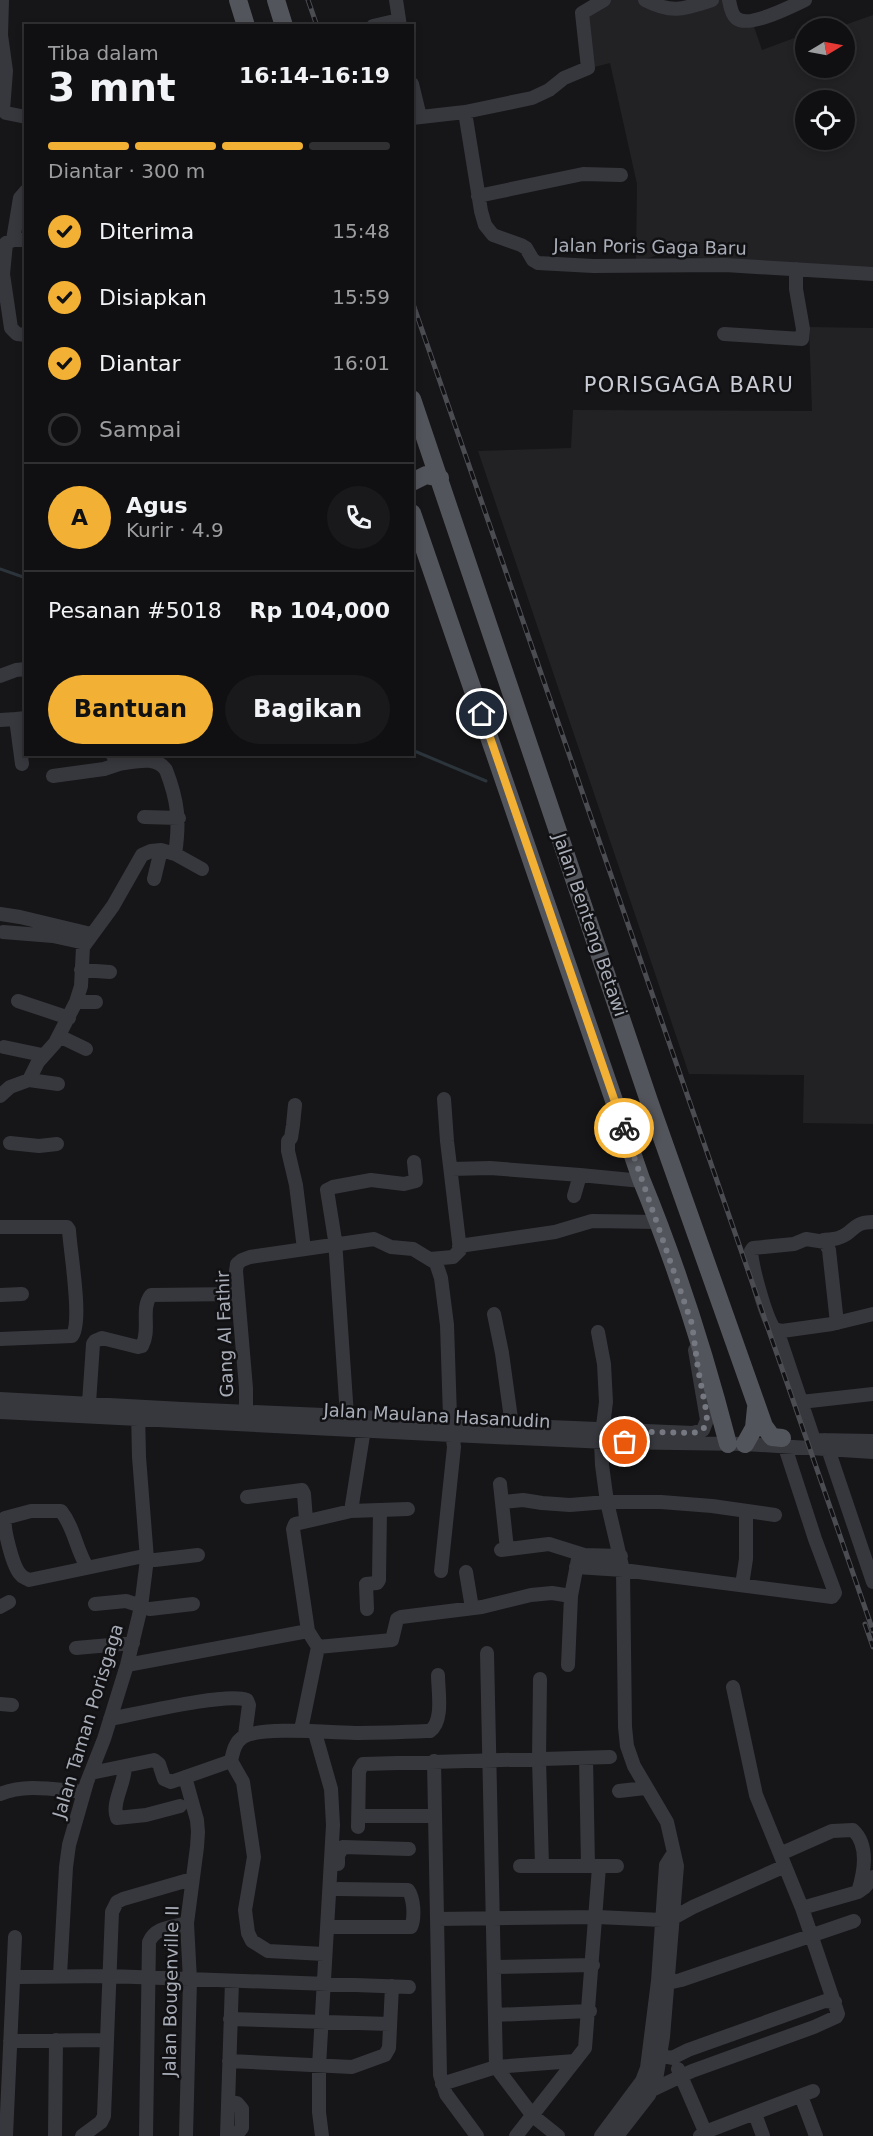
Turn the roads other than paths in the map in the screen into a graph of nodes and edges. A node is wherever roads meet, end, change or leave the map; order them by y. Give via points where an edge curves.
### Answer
1 (2, 0) edge
2 (238, 0) edge
3 (276, 0) edge
4 (396, 0) edge
5 (604, 0) edge
6 (645, 0) edge
7 (712, 0) edge
8 (729, 0) edge
9 (805, 0) edge
10 (399, 23) edge
11 (245, 24) edge
12 (283, 24) edge
13 (0, 35) edge
14 (414, 101) edge
15 (465, 112) junction
16 (24, 117) edge
17 (416, 118) edge
18 (621, 175) dead end
19 (24, 193) edge
20 (478, 196) junction
21 (19, 240) edge
22 (796, 269) junction
23 (1, 274) edge
24 (873, 274) edge
25 (724, 334) dead end
26 (24, 335) edge
27 (414, 408) edge
28 (428, 467) edge
29 (414, 481) edge
30 (414, 519) edge
31 (24, 669) edge
32 (0, 676) edge
33 (21, 718) edge
34 (0, 720) edge
35 (116, 759) edge
36 (22, 765) dead end
37 (53, 776) dead end
38 (144, 817) dead end
39 (178, 818) junction
40 (168, 852) junction
41 (202, 869) dead end
42 (153, 879) dead end
43 (0, 914) edge
44 (3, 932) dead end
45 (88, 938) junction
46 (81, 970) junction
47 (110, 972) dead end
48 (18, 1001) dead end
49 (76, 1002) junction
50 (96, 1002) dead end
51 (69, 1018) junction
52 (59, 1036) junction
53 (4, 1047) dead end
54 (86, 1049) dead end
55 (42, 1055) junction
56 (29, 1080) junction
57 (58, 1084) dead end
58 (0, 1096) edge
59 (444, 1099) dead end
60 (649, 1101) junction
61 (295, 1105) dead end
62 (620, 1115) junction
63 (10, 1143) dead end
64 (57, 1144) dead end
65 (414, 1162) dead end
66 (451, 1169) junction
67 (580, 1175) junction
68 (642, 1180) junction
69 (574, 1196) dead end
70 (657, 1222) junction
71 (873, 1222) edge
72 (0, 1227) edge
73 (693, 1230) junction
74 (664, 1240) junction
75 (823, 1240) junction
76 (334, 1246) junction
77 (459, 1246) junction
78 (304, 1249) junction
79 (430, 1259) junction
80 (22, 1294) dead end
81 (237, 1294) junction
82 (0, 1295) edge
83 (494, 1314) dead end
84 (873, 1314) edge
85 (837, 1323) junction
86 (692, 1324) junction
87 (777, 1330) junction
88 (598, 1332) dead end
89 (0, 1339) edge
90 (873, 1394) edge
91 (0, 1399) edge
92 (801, 1402) junction
93 (89, 1403) junction
94 (756, 1403) junction
95 (246, 1407) junction
96 (346, 1407) junction
97 (0, 1412) edge
98 (139, 1413) junction
99 (319, 1421) junction
100 (451, 1421) junction
101 (512, 1426) junction
102 (364, 1429) junction
103 (602, 1436) junction
104 (873, 1441) edge
105 (783, 1442) junction
106 (737, 1444) junction
107 (823, 1444) junction
108 (873, 1452) edge
109 (500, 1484) dead end
110 (247, 1497) dead end
111 (502, 1502) junction
112 (607, 1502) junction
113 (408, 1509) dead end
114 (380, 1510) junction
115 (351, 1511) junction
116 (746, 1511) junction
117 (775, 1515) dead end
118 (306, 1520) junction
119 (198, 1555) dead end
120 (147, 1559) junction
121 (578, 1560) junction
122 (622, 1563) junction
123 (87, 1567) junction
124 (441, 1571) dead end
125 (466, 1572) dead end
126 (872, 1578) edge
127 (742, 1585) junction
128 (571, 1596) junction
129 (95, 1604) dead end
130 (193, 1604) dead end
131 (141, 1607) junction
132 (471, 1608) junction
133 (367, 1609) dead end
134 (308, 1631) junction
135 (133, 1643) junction
136 (318, 1647) junction
137 (76, 1648) dead end
138 (487, 1653) dead end
139 (127, 1665) junction
140 (568, 1665) dead end
141 (438, 1675) dead end
142 (540, 1679) dead end
143 (733, 1687) dead end
144 (110, 1719) junction
145 (301, 1730) junction
146 (315, 1733) junction
147 (245, 1736) junction
148 (610, 1757) dead end
149 (539, 1758) junction
150 (586, 1758) junction
151 (489, 1760) junction
152 (231, 1761) junction
153 (434, 1761) junction
154 (124, 1766) junction
155 (91, 1773) junction
156 (185, 1777) junction
157 (645, 1788) junction
158 (619, 1791) dead end
159 (84, 1792) junction
160 (0, 1794) edge
161 (180, 1806) dead end
162 (435, 1816) junction
163 (409, 1849) dead end
164 (783, 1860) junction
165 (520, 1866) dead end
166 (542, 1866) junction
167 (594, 1866) junction
168 (617, 1866) dead end
169 (873, 1877) edge
170 (192, 1879) junction
171 (338, 1889) junction
172 (858, 1892) junction
173 (802, 1908) junction
174 (597, 1917) junction
175 (492, 1918) junction
176 (437, 1919) junction
177 (668, 1919) junction
178 (854, 1921) dead end
179 (187, 1923) junction
180 (335, 1927) junction
181 (812, 1934) junction
182 (15, 1937) dead end
183 (324, 1954) junction
184 (593, 1965) junction
185 (494, 1967) junction
186 (60, 1975) junction
187 (109, 1976) junction
188 (14, 1978) junction
189 (149, 1978) junction
190 (190, 1980) junction
191 (232, 1981) junction
192 (663, 1982) junction
193 (327, 1984) junction
194 (392, 1986) junction
195 (409, 1987) dead end
196 (834, 2002) junction
197 (5, 2006) edge
198 (590, 2011) junction
199 (495, 2015) junction
200 (230, 2019) junction
201 (321, 2022) junction
202 (390, 2024) junction
203 (56, 2040) junction
204 (106, 2040) junction
205 (10, 2041) junction
206 (661, 2055) junction
207 (229, 2061) junction
208 (575, 2061) junction
209 (319, 2067) junction
210 (496, 2067) junction
211 (681, 2076) junction
212 (442, 2084) junction
213 (652, 2090) junction
214 (635, 2091) junction
215 (755, 2114) junction
216 (533, 2116) junction
217 (4, 2118) edge
218 (704, 2135) edge
219 (6, 2136) edge
220 (54, 2136) edge
221 (82, 2136) edge
222 (146, 2136) edge
223 (186, 2136) edge
224 (227, 2136) edge
225 (322, 2136) edge
226 (477, 2136) edge
227 (516, 2136) edge
228 (558, 2136) edge
229 (601, 2136) edge
230 (617, 2136) edge
231 (763, 2136) edge
232 (816, 2136) edge

1 - 13 street
2 - 11 main road
3 - 12 main road
4 - 10 street
5 - 15 street via 582,13 588,68 564,78 542,94
6 - 7 street via 670,10
8 - 9 street via 733,15 741,21 770,16
13 - 16 street via 6,70 3,110
14 - 17 street
15 - 17 street
15 - 20 street, Jalan Poris Gaga Baru
18 - 20 street via 583,174
19 - 21 street via 20,198
20 - 22 street, Jalan Poris Gaga Baru via 485,225 494,235 526,248 538,263
21 - 23 street via 6,243
22 - 24 street, Jalan Poris Gaga Baru
22 - 25 street via 802,339
23 - 26 street via 10,328
27 - 28 main road, Jalan Benteng Betawi
28 - 29 main road
28 - 60 main road, Jalan Benteng Betawi
30 - 62 main road, Jalan Benteng Betawi
31 - 32 street
33 - 34 street
33 - 36 street
35 - 37 street via 104,769
35 - 39 street via 159,761 176,799
38 - 39 street
39 - 40 street
40 - 41 street
40 - 42 street
40 - 45 street via 142,855 113,906
43 - 45 street via 20,916
44 - 45 street
45 - 46 street via 82,951
46 - 47 street
46 - 49 street
48 - 51 street
49 - 50 street
49 - 51 street
51 - 52 street
52 - 54 street
52 - 55 street
53 - 55 street
55 - 56 street
56 - 57 street
56 - 58 street via 10,1087
59 - 66 street
60 - 62 main road via 631,1103
60 - 73 main road, Jalan Benteng Betawi
61 - 78 street via 288,1151
62 - 68 main road, Jalan Benteng Betawi
63 - 64 street
65 - 76 street via 416,1181 404,1184 371,1180 328,1189
66 - 67 street
66 - 77 street
67 - 68 street
67 - 69 street
68 - 70 main road, Jalan Benteng Betawi
70 - 74 main road, Jalan Benteng Betawi
70 - 77 street via 592,1221 555,1232
71 - 75 street via 863,1222 838,1238
72 - 89 street via 67,1227 76,1311 72,1336
73 - 74 main road via 688,1225 673,1228
73 - 94 main road, Jalan Benteng Betawi
74 - 86 main road, Jalan Benteng Betawi
75 - 85 street via 828,1250
75 - 87 street via 758,1246 751,1251 768,1314
76 - 78 street, Gang Al Fathir
76 - 79 street, Gang Al Fathir via 378,1239 391,1247 413,1249
76 - 96 street
77 - 79 street via 453,1257
78 - 81 street, Gang Al Fathir via 242,1260 237,1264
79 - 100 street via 436,1263 441,1278
80 - 82 street
81 - 93 street via 151,1295 142,1346 99,1338 93,1344
81 - 95 street, Gang Al Fathir
83 - 101 street
84 - 85 street
85 - 87 street
86 - 103 street, Jalan Maulana Hasanudin via 706,1427 693,1433
86 - 106 main road, Jalan Benteng Betawi
87 - 92 street
88 - 103 street via 606,1402
90 - 92 street
91 - 93 street, Jalan Maulana Hasanudin
92 - 107 street
93 - 98 street, Jalan Maulana Hasanudin
94 - 105 main road, Jalan Benteng Betawi via 768,1434
94 - 106 main road via 754,1428
95 - 98 street, Jalan Maulana Hasanudin
95 - 99 street, Jalan Maulana Hasanudin
96 - 99 street, Jalan Maulana Hasanudin
96 - 100 street, Jalan Maulana Hasanudin
97 - 98 street, Jalan Maulana Hasanudin
98 - 120 street, Jalan Taman Porisgaga
99 - 102 street, Jalan Maulana Hasanudin
100 - 101 street, Jalan Maulana Hasanudin
100 - 102 street, Jalan Maulana Hasanudin
100 - 103 street, Jalan Maulana Hasanudin
100 - 124 street via 454,1447
101 - 103 street, Jalan Maulana Hasanudin
102 - 115 street
103 - 106 street, Jalan Maulana Hasanudin
103 - 112 street
104 - 107 street, Jalan Maulana Hasanudin
105 - 106 street, Jalan Maulana Hasanudin
105 - 107 street, Jalan Maulana Hasanudin
105 - 127 street via 835,1593 830,1598
107 - 108 street, Jalan Maulana Hasanudin
107 - 126 street
109 - 111 street
110 - 118 street via 302,1490
111 - 112 street
111 - 121 street via 504,1550 549,1544
112 - 116 street via 661,1502
112 - 122 street
113 - 114 street
114 - 115 street
114 - 133 street via 379,1580 366,1584
115 - 118 street
116 - 117 street
116 - 127 street
118 - 134 street via 293,1529
119 - 120 street
120 - 123 street via 139,1557
120 - 131 street, Jalan Taman Porisgaga
121 - 122 street
121 - 128 street
122 - 127 street
122 - 157 street via 625,1727 630,1756
123 - 123 street via 29,1580 21,1576 5,1532 5,1518 31,1511 61,1511
125 - 132 street
128 - 132 street via 531,1594
128 - 140 street
129 - 131 street via 126,1600
130 - 131 street
131 - 135 street, Jalan Taman Porisgaga
132 - 136 street via 398,1617 391,1640
134 - 136 street
134 - 139 street
135 - 137 street
135 - 139 street, Jalan Taman Porisgaga
136 - 145 street
138 - 151 street
139 - 144 street, Jalan Taman Porisgaga
141 - 146 street via 438,1719 430,1731
142 - 149 street
143 - 164 street via 756,1795
144 - 147 street via 243,1698 249,1705
144 - 155 street, Jalan Taman Porisgaga
145 - 146 street
145 - 147 street
146 - 183 street via 331,1789 332,1810
147 - 152 street via 236,1744
148 - 150 street
149 - 150 street
149 - 151 street
149 - 166 street
150 - 167 street
151 - 153 street
151 - 175 street
152 - 156 street
152 - 183 street via 243,1782 254,1857 245,1910 248,1934 268,1951
153 - 162 street
153 - 162 street via 363,1764 359,1771 358,1821
154 - 155 street
154 - 156 street via 154,1760 166,1781
154 - 161 street via 115,1808 117,1818
155 - 159 street, Jalan Taman Porisgaga
156 - 170 street, Jalan Bougenville II via 196,1821
157 - 158 street
157 - 177 street via 667,1822 677,1866
159 - 160 street via 28,1788
159 - 186 street, Jalan Taman Porisgaga via 66,1867
162 - 176 street
163 - 171 street via 343,1847 338,1855
164 - 172 street via 832,1831 854,1830 863,1850
164 - 173 street
164 - 177 street
165 - 166 street
166 - 167 street
167 - 168 street
167 - 174 street
169 - 172 street
170 - 179 street, Jalan Bougenville II
170 - 187 street via 117,1902 112,1912
171 - 180 street
171 - 180 street via 408,1890 413,1922 411,1927
172 - 173 street
173 - 181 street
174 - 175 street
174 - 177 street
174 - 184 street
175 - 176 street
175 - 185 street
176 - 212 street
177 - 192 street
178 - 181 street
179 - 189 street via 153,1934 149,1942
179 - 190 street, Jalan Bougenville II
180 - 193 street
181 - 192 street via 699,1974
181 - 196 street
182 - 188 street
183 - 193 street
184 - 185 street
184 - 198 street
185 - 199 street
186 - 187 street
186 - 188 street
187 - 189 street
187 - 204 street
188 - 197 street
189 - 190 street
189 - 222 street
190 - 191 street
190 - 223 street, Jalan Bougenville II
191 - 193 street
191 - 200 street
192 - 206 street
193 - 194 street
193 - 201 street
194 - 195 street
194 - 202 street
196 - 206 street via 825,2001 688,2050
196 - 211 street via 836,2018
197 - 205 street
198 - 199 street
198 - 208 street via 585,2048
199 - 210 street
200 - 201 street
200 - 207 street
201 - 202 street
201 - 209 street
202 - 209 street via 385,2055 352,2067
203 - 204 street
203 - 205 street
203 - 220 street
204 - 221 street via 104,2116
205 - 217 street
206 - 211 street
206 - 213 street
206 - 214 street
207 - 209 street
207 - 224 street
208 - 210 street
208 - 216 street
209 - 225 street
210 - 212 street
210 - 216 street
211 - 213 street
211 - 218 street
212 - 226 street
213 - 214 street
213 - 230 street
214 - 229 street
215 - 218 street
215 - 231 street
215 - 232 street via 807,2093
216 - 227 street
216 - 228 street
217 - 219 street

